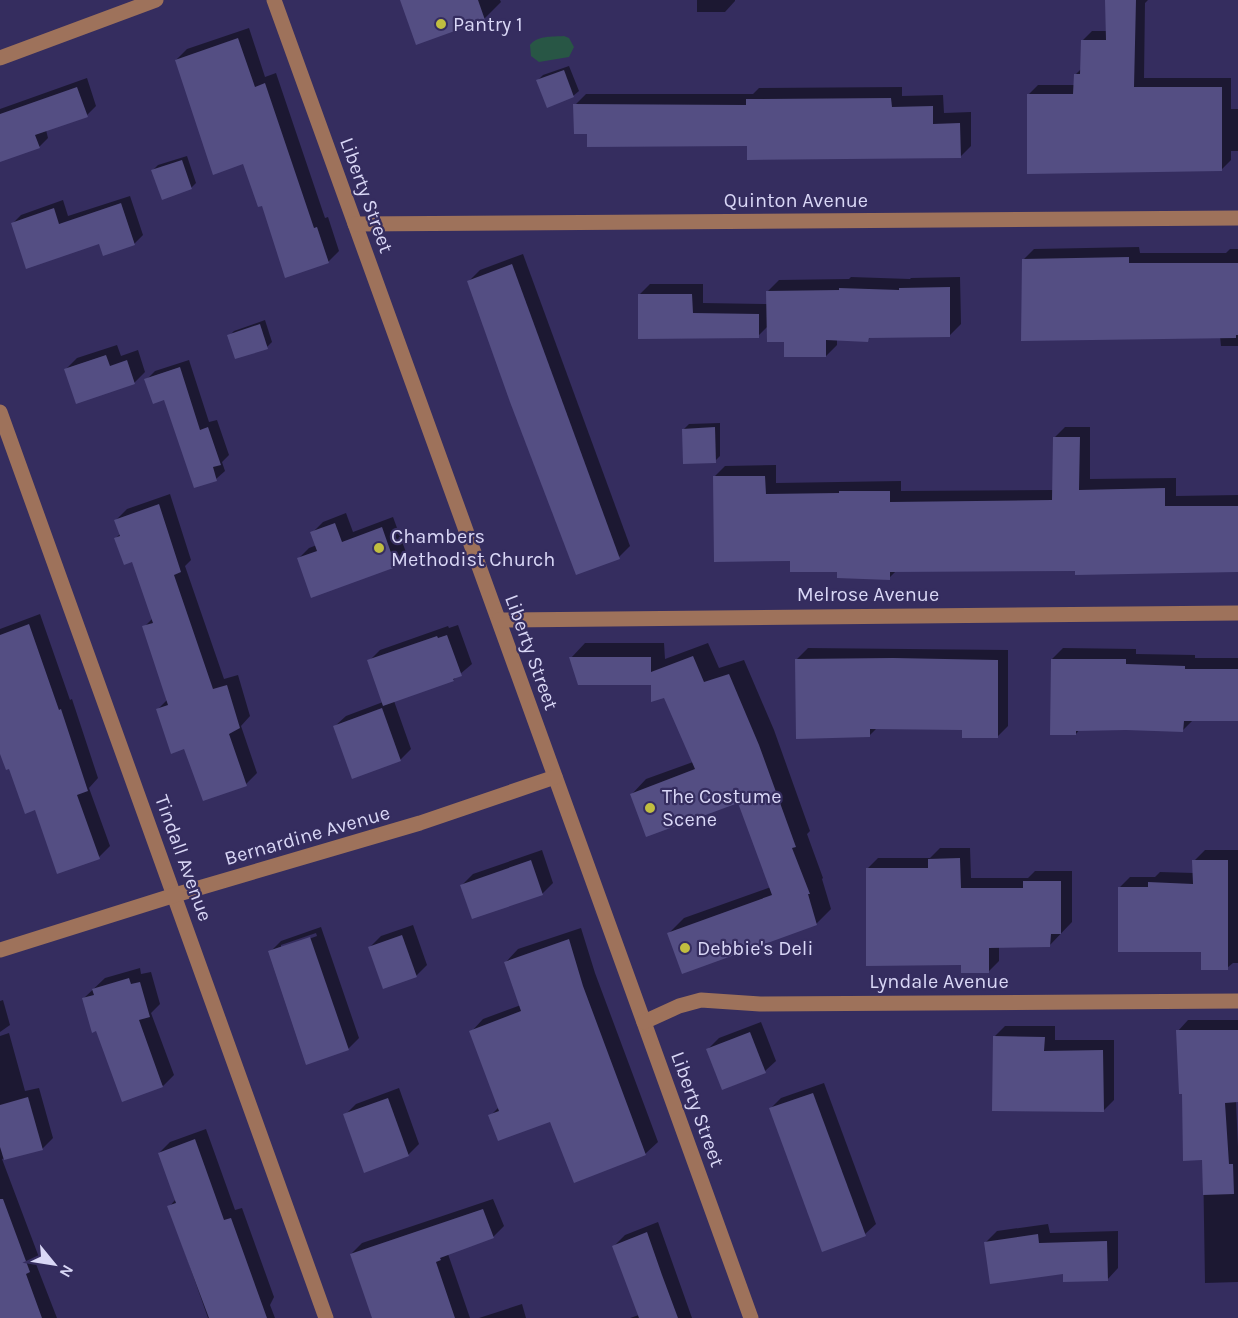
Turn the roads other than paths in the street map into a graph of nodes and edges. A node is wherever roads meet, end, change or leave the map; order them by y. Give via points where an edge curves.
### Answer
1 (156, 0) edge
2 (274, 0) edge
3 (0, 58) edge
4 (1238, 218) edge
5 (355, 224) junction
6 (0, 412) edge
7 (1238, 613) edge
8 (499, 620) junction
9 (555, 777) junction
10 (175, 895) junction
11 (0, 950) edge
12 (1238, 1001) edge
13 (644, 1022) junction
14 (327, 1318) edge
15 (751, 1318) edge

1 - 3 street
2 - 5 street, Liberty Street
4 - 5 street, Quinton Avenue
5 - 8 street, Liberty Street
6 - 10 street, Tindall Avenue
7 - 8 street, Melrose Avenue
8 - 9 street, Liberty Street
9 - 10 street, Bernardine Avenue via 420,823
9 - 13 street, Liberty Street
10 - 11 street, Bernardine Avenue
10 - 14 street, Tindall Avenue
12 - 13 street, Lyndale Avenue via 760,1004 700,1000
13 - 15 street, Liberty Street

